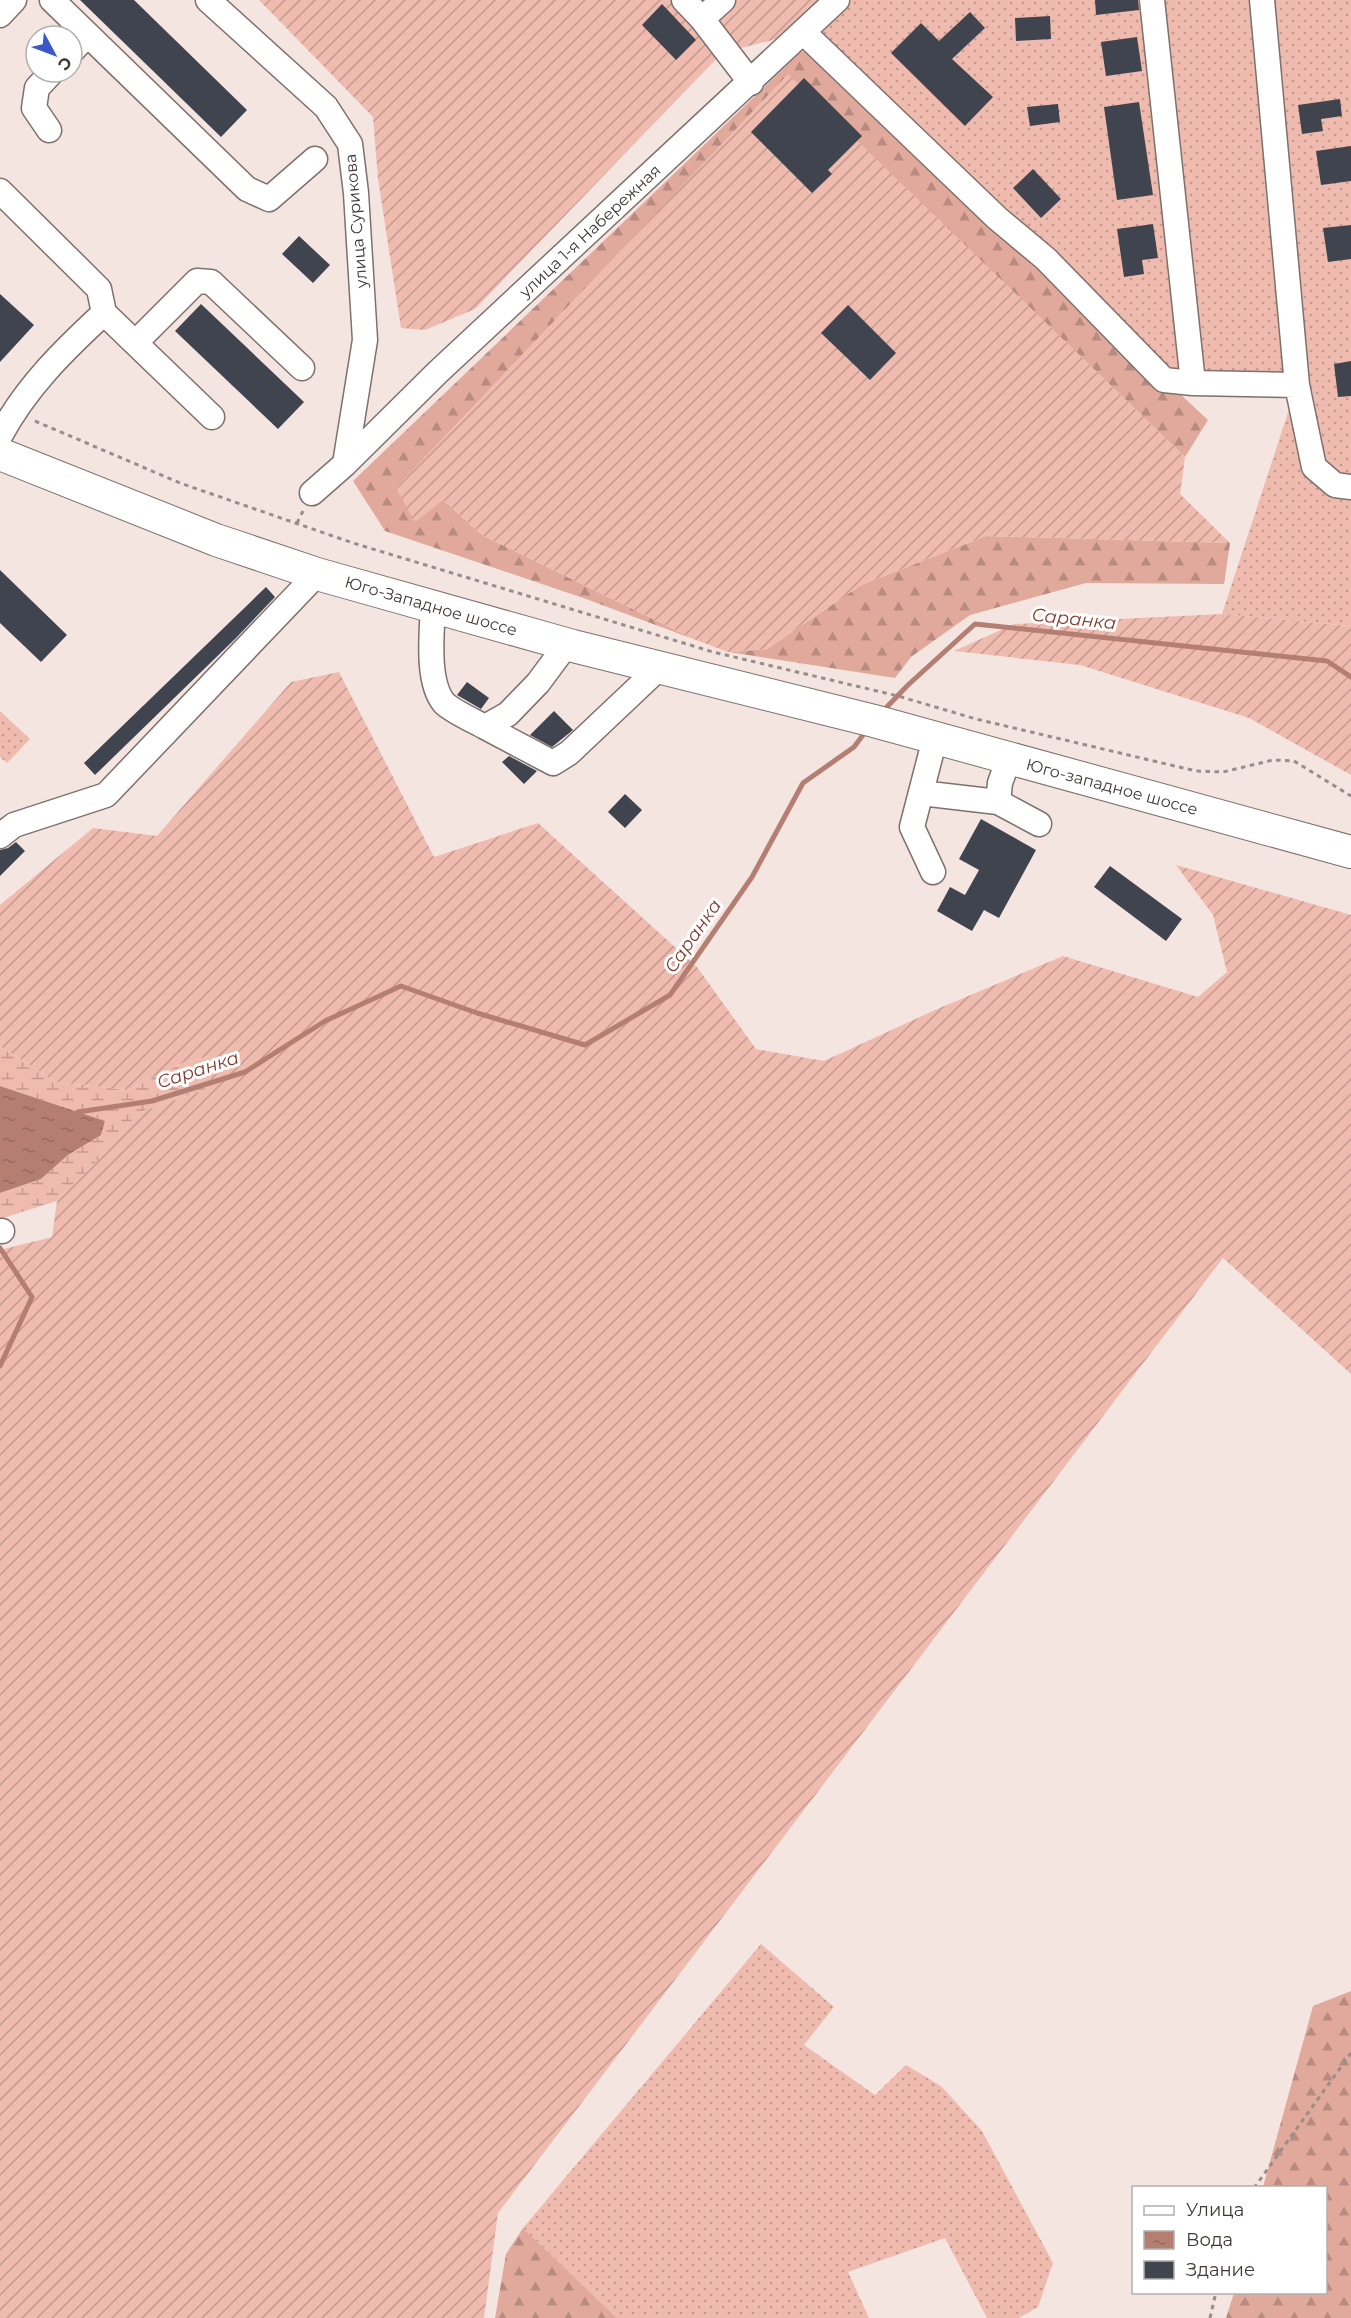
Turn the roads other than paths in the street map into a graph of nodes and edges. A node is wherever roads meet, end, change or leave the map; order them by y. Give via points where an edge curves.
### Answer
1 (14, 0) edge
2 (52, 0) edge
3 (208, 0) edge
4 (684, 0) edge
5 (723, 0) edge
6 (837, 0) edge
7 (1152, 0) edge
8 (1262, 0) edge
9 (0, 15) edge
10 (702, 19) junction
11 (67, 24) edge
12 (803, 32) junction
13 (84, 47) edge
14 (751, 83) junction
15 (41, 84) edge
16 (49, 130) dead end
17 (315, 159) dead end
18 (0, 190) edge
19 (104, 313) junction
20 (135, 343) junction
21 (302, 368) dead end
22 (1193, 383) junction
23 (1297, 385) junction
24 (212, 417) dead end
25 (0, 436) edge
26 (0, 454) edge
27 (345, 464) junction
28 (1351, 487) edge
29 (312, 493) dead end
30 (317, 574) junction
31 (433, 605) junction
32 (567, 644) junction
33 (659, 668) junction
34 (874, 721) joint
35 (485, 727) junction
36 (935, 738) junction
37 (1009, 758) junction
38 (921, 793) junction
39 (998, 802) junction
40 (1039, 824) dead end
41 (0, 836) edge
42 (1351, 852) edge
43 (933, 872) dead end

1 - 9 street
2 - 11 street
3 - 27 street, улица Сурикова via 327,107 350,144 365,340
4 - 10 street
5 - 10 street
6 - 12 street, улица 1-я Набережная
7 - 22 street
8 - 23 street
10 - 14 street
12 - 14 street, улица 1-я Набережная
12 - 22 street via 997,218 1046,259 1164,380
13 - 17 street via 247,189 269,199
14 - 27 street, улица 1-я Набережная via 438,372
15 - 16 street via 34,108
18 - 19 street via 99,289
19 - 20 street
19 - 25 street via 46,369 13,411
20 - 21 street via 198,281 212,282
20 - 24 street
22 - 23 street
23 - 28 street via 1314,467 1335,485
26 - 30 main road, Юго-Западное шоссе via 216,540
27 - 29 street, улица 1-я Набережная
30 - 31 main road, Юго-Западное шоссе
30 - 41 street via 106,795 14,825
31 - 32 main road, Юго-Западное шоссе
31 - 35 street via 434,684 445,703
32 - 33 main road, Юго-Западное шоссе
32 - 35 street via 508,714
33 - 34 main road, Юго-Западное шоссе
33 - 35 street via 569,753 553,763
34 - 36 main road, Юго-западное шоссе
36 - 37 main road, Юго-западное шоссе
36 - 38 street
37 - 39 street
37 - 42 main road, Юго-западное шоссе
38 - 39 street
38 - 43 street via 912,827
39 - 40 street

